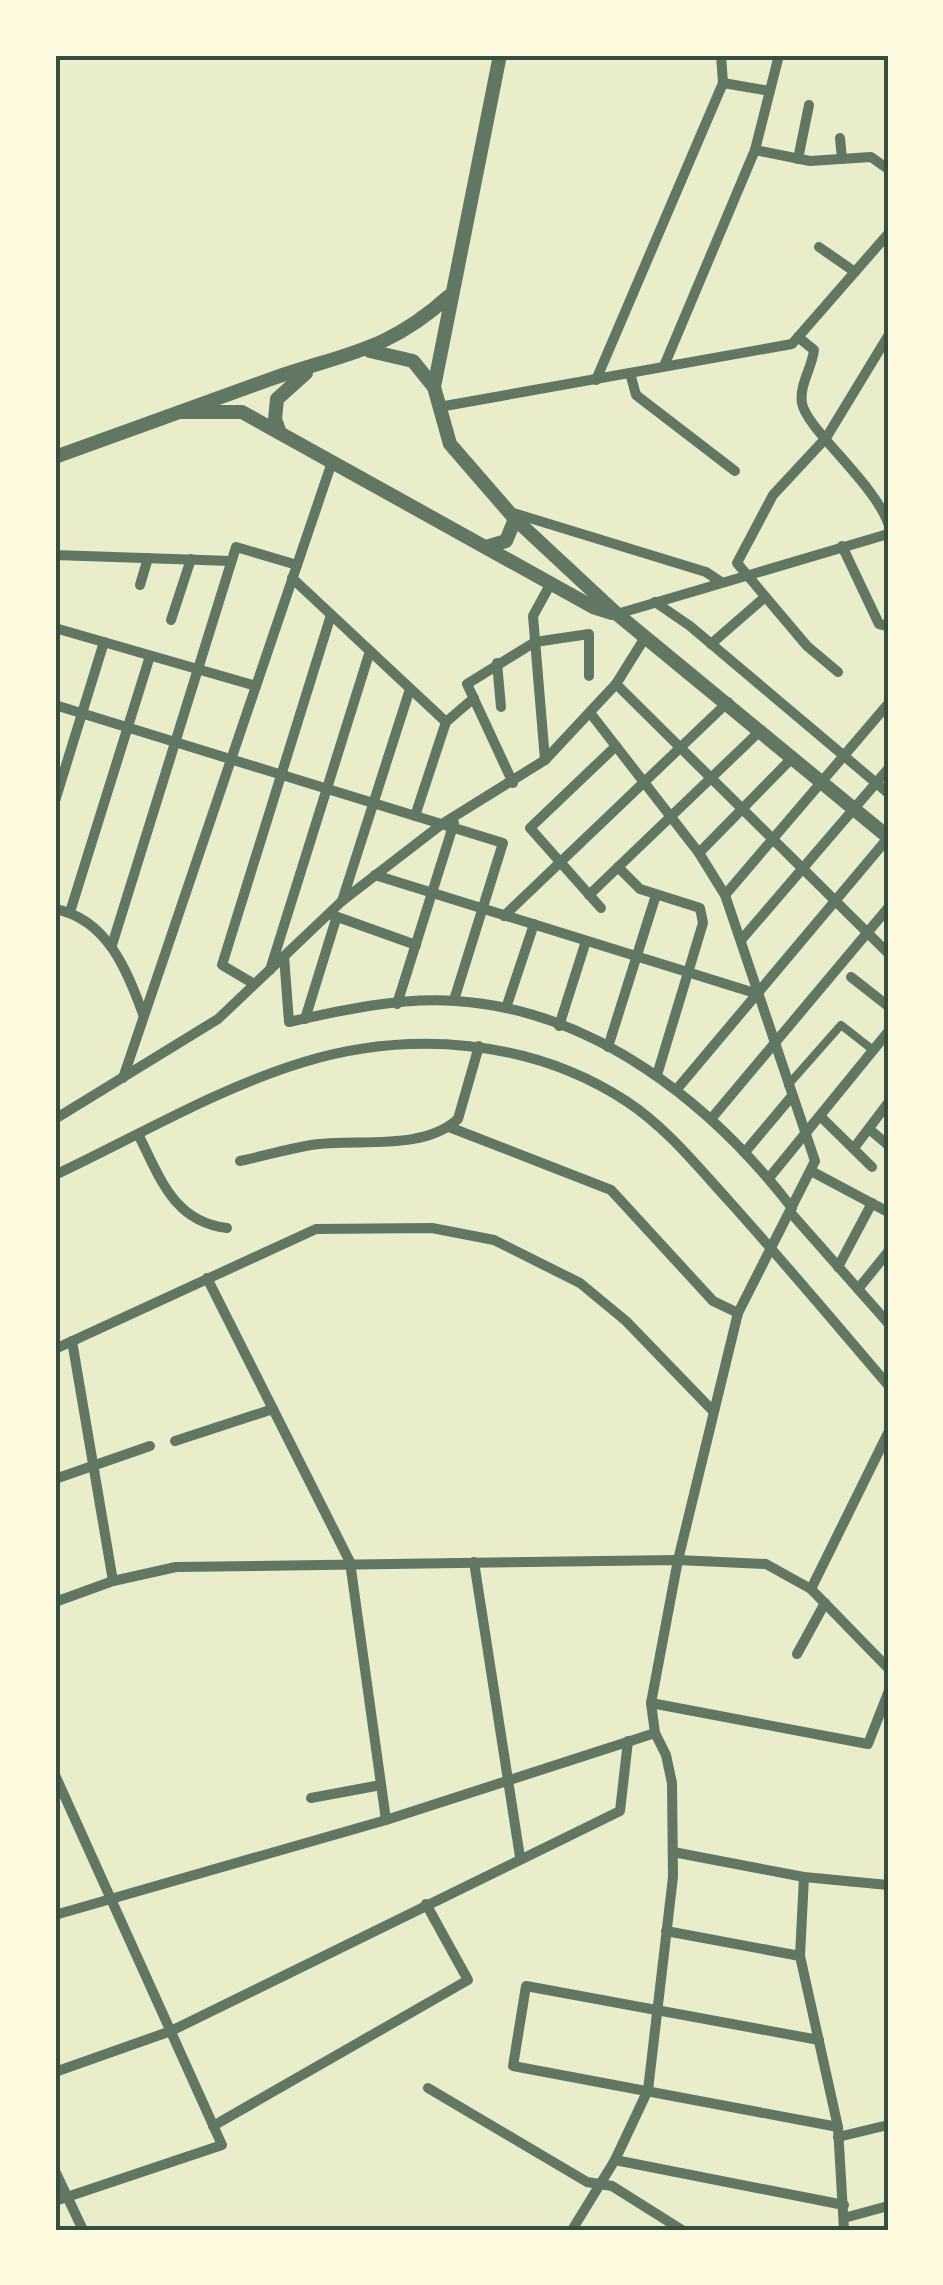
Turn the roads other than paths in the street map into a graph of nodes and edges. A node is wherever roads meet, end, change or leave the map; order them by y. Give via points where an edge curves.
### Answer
1 (500, 55) edge
2 (721, 55) edge
3 (778, 58) edge
4 (723, 83) junction
5 (770, 91) junction
6 (809, 105) dead end
7 (840, 138) dead end
8 (755, 150) junction
9 (798, 159) junction
10 (842, 159) junction
11 (888, 169) edge
12 (888, 234) edge
13 (819, 246) dead end
14 (855, 272) junction
15 (450, 296) junction
16 (888, 336) edge
17 (798, 337) junction
18 (369, 351) junction
19 (669, 365) junction
20 (315, 366) junction
21 (630, 373) junction
22 (596, 380) junction
23 (434, 388) junction
24 (439, 407) junction
25 (180, 412) junction
26 (280, 433) junction
27 (826, 438) junction
28 (55, 458) edge
29 (332, 462) junction
30 (735, 471) dead end
31 (512, 516) junction
32 (888, 523) edge
33 (888, 534) edge
34 (842, 546) junction
35 (486, 548) junction
36 (56, 558) edge
37 (148, 558) junction
38 (190, 559) junction
39 (232, 561) junction
40 (297, 565) junction
41 (744, 576) junction
42 (292, 578) junction
43 (721, 582) junction
44 (550, 584) junction
45 (140, 585) dead end
46 (765, 598) junction
47 (654, 602) junction
48 (331, 614) junction
49 (617, 614) junction
50 (172, 620) dead end
51 (888, 626) edge
52 (55, 628) edge
53 (646, 636) junction
54 (104, 642) junction
55 (536, 642) junction
56 (711, 644) junction
57 (370, 651) junction
58 (150, 656) junction
59 (497, 663) junction
60 (198, 670) junction
61 (838, 672) dead end
62 (589, 676) dead end
63 (256, 686) junction
64 (620, 688) junction
65 (410, 689) junction
66 (474, 698) junction
67 (728, 702) junction
68 (55, 704) edge
69 (888, 704) edge
70 (500, 706) dead end
71 (82, 713) junction
72 (590, 719) junction
73 (446, 722) junction
74 (128, 727) junction
75 (761, 730) junction
76 (175, 742) junction
77 (616, 746) junction
78 (680, 748) junction
79 (843, 755) junction
80 (792, 757) junction
81 (230, 759) junction
82 (545, 760) junction
83 (60, 766) edge
84 (888, 769) edge
85 (280, 774) junction
86 (711, 778) junction
87 (821, 781) junction
88 (644, 782) junction
89 (513, 783) junction
90 (876, 783) junction
91 (326, 789) junction
92 (888, 793) edge
93 (55, 801) edge
94 (374, 803) junction
95 (742, 808) junction
96 (854, 808) junction
97 (414, 816) junction
98 (671, 816) junction
99 (450, 823) junction
100 (888, 837) edge
101 (773, 839) junction
102 (699, 852) junction
103 (560, 862) junction
104 (618, 867) junction
105 (803, 868) junction
106 (375, 875) junction
107 (432, 893) junction
108 (656, 894) junction
109 (589, 895) junction
110 (725, 895) junction
111 (342, 901) junction
112 (835, 901) junction
113 (482, 908) junction
114 (601, 908) dead end
115 (888, 908) edge
116 (55, 909) edge
117 (70, 912) junction
118 (333, 916) junction
119 (504, 916) junction
120 (534, 924) junction
121 (868, 932) junction
122 (742, 939) junction
123 (586, 941) junction
124 (112, 945) junction
125 (416, 945) junction
126 (888, 952) edge
127 (284, 956) junction
128 (636, 956) junction
129 (270, 970) junction
130 (688, 972) junction
131 (851, 977) dead end
132 (254, 984) junction
133 (758, 994) junction
134 (454, 1000) junction
135 (397, 1004) junction
136 (888, 1006) edge
137 (506, 1008) junction
138 (143, 1016) junction
139 (305, 1018) junction
140 (559, 1026) junction
141 (888, 1032) edge
142 (774, 1044) junction
143 (480, 1046) junction
144 (608, 1046) junction
145 (873, 1050) junction
146 (657, 1075) junction
147 (123, 1079) junction
148 (677, 1090) junction
149 (790, 1091) junction
150 (888, 1103) edge
151 (820, 1116) junction
152 (55, 1119) edge
153 (711, 1119) junction
154 (449, 1127) junction
155 (868, 1129) junction
156 (806, 1134) junction
157 (139, 1136) junction
158 (888, 1145) edge
159 (854, 1148) junction
160 (745, 1152) junction
161 (240, 1162) dead end
162 (872, 1166) dead end
163 (811, 1171) junction
164 (55, 1175) edge
165 (769, 1178) junction
166 (872, 1203) junction
167 (791, 1210) junction
168 (888, 1212) edge
169 (227, 1228) dead end
170 (768, 1246) junction
171 (888, 1252) edge
172 (838, 1267) junction
173 (206, 1278) junction
174 (858, 1289) junction
175 (738, 1313) junction
176 (887, 1320) edge
177 (72, 1341) junction
178 (55, 1349) edge
179 (888, 1385) edge
180 (273, 1410) junction
181 (712, 1410) junction
182 (888, 1432) edge
183 (175, 1441) dead end
184 (150, 1446) dead end
185 (94, 1463) junction
186 (55, 1479) edge
187 (678, 1560) junction
188 (350, 1562) junction
189 (474, 1562) junction
190 (112, 1581) junction
191 (811, 1589) junction
192 (55, 1602) edge
193 (825, 1603) junction
194 (797, 1654) dead end
195 (888, 1668) edge
196 (888, 1692) edge
197 (651, 1704) junction
198 (654, 1733) junction
199 (628, 1742) junction
200 (55, 1775) edge
201 (508, 1779) junction
202 (381, 1785) junction
203 (310, 1798) dead end
204 (386, 1820) junction
205 (673, 1852) junction
206 (520, 1857) junction
207 (804, 1878) junction
208 (888, 1885) edge
209 (112, 1899) junction
210 (426, 1904) junction
211 (55, 1915) edge
212 (666, 1931) junction
213 (800, 1956) junction
214 (658, 2010) junction
215 (170, 2031) junction
216 (819, 2040) junction
217 (55, 2072) edge
218 (428, 2088) dead end
219 (648, 2090) junction
220 (888, 2125) edge
221 (213, 2126) junction
222 (838, 2132) junction
223 (615, 2160) junction
224 (55, 2171) edge
225 (600, 2186) junction
226 (69, 2200) junction
227 (55, 2201) edge
228 (844, 2205) junction
229 (888, 2206) edge
230 (844, 2224) edge
231 (83, 2230) edge
232 (572, 2230) edge
233 (682, 2230) edge

1 - 15 street
2 - 4 street
3 - 5 street
4 - 5 street
4 - 22 street
5 - 8 street
6 - 9 street
7 - 10 street
8 - 9 street
8 - 19 street
9 - 10 street
10 - 11 street via 871,157
12 - 14 street
13 - 14 street
14 - 17 street
15 - 18 street via 407,332
15 - 23 street
16 - 27 street
17 - 19 street via 792,344
17 - 27 street via 814,350 805,415
18 - 20 street
18 - 23 street via 413,361
19 - 21 street
20 - 25 street
20 - 26 street via 277,398
21 - 22 street
21 - 30 street via 636,395
22 - 24 street
23 - 24 street
24 - 31 street via 450,444
25 - 26 street via 231,409
25 - 28 street
26 - 29 street
27 - 32 street via 855,468
27 - 41 street via 773,495 740,549 737,563
29 - 35 street
29 - 40 street
31 - 35 street via 506,541
31 - 43 street via 706,572
31 - 49 street
33 - 34 street
34 - 41 street
34 - 51 street via 879,624
35 - 44 street
36 - 37 street
37 - 38 street
37 - 45 street
38 - 39 street
38 - 50 street
39 - 40 street via 236,547
39 - 60 street
40 - 42 street
41 - 43 street
41 - 46 street
42 - 48 street
42 - 63 street
43 - 47 street
44 - 49 street
44 - 55 street via 536,605
46 - 56 street
46 - 61 street
47 - 49 street
47 - 56 street
48 - 57 street
48 - 85 street
49 - 53 street
52 - 54 street
53 - 64 street
53 - 67 street
54 - 58 street
54 - 71 street
55 - 59 street
55 - 62 street via 588,634
55 - 82 street
56 - 79 street
57 - 65 street
57 - 91 street
58 - 60 street
58 - 74 street
59 - 66 street via 467,684
59 - 70 street
60 - 63 street
60 - 76 street
63 - 81 street
64 - 72 street
64 - 78 street
65 - 73 street
65 - 94 street
66 - 73 street
66 - 89 street
67 - 75 street
67 - 78 street
68 - 71 street
69 - 79 street
71 - 74 street
71 - 83 street
72 - 77 street
72 - 82 street
73 - 97 street
74 - 76 street
74 - 117 street
75 - 80 street
75 - 86 street
76 - 81 street
76 - 124 street
77 - 88 street
77 - 103 street via 530,828
78 - 86 street
78 - 88 street
79 - 87 street
79 - 90 street
80 - 87 street
80 - 95 street
81 - 85 street
81 - 138 street
82 - 89 street
83 - 93 street
84 - 90 street
85 - 91 street
85 - 132 street via 222,965
86 - 95 street
86 - 98 street
87 - 96 street
87 - 101 street
88 - 98 street
88 - 103 street
89 - 99 street
90 - 92 street
90 - 96 street
91 - 94 street
91 - 129 street
94 - 97 street
94 - 111 street
95 - 101 street
95 - 102 street
96 - 100 street
96 - 105 street
97 - 99 street
98 - 102 street
98 - 104 street
99 - 106 street
99 - 107 street
99 - 113 street via 502,843
100 - 112 street
101 - 105 street
101 - 110 street
102 - 110 street
103 - 109 street
103 - 119 street
104 - 108 street via 640,889
104 - 109 street
105 - 112 street
105 - 122 street
106 - 107 street
106 - 111 street
107 - 113 street
107 - 125 street
108 - 128 street
108 - 130 street via 700,908 703,924
109 - 114 street
110 - 122 street
111 - 118 street
112 - 121 street
112 - 133 street
113 - 119 street
113 - 134 street
115 - 121 street
116 - 117 street
117 - 124 street
118 - 125 street
118 - 127 street
118 - 139 street
119 - 120 street
120 - 123 street
120 - 137 street
121 - 126 street
121 - 142 street
122 - 133 street
123 - 128 street
123 - 140 street
124 - 138 street
125 - 135 street
127 - 129 street
127 - 139 street via 289,1022
128 - 130 street
128 - 144 street
129 - 132 street
130 - 133 street
130 - 146 street
131 - 136 street
132 - 147 street via 218,1019
133 - 142 street
133 - 148 street
134 - 135 street
134 - 137 street
135 - 139 street
137 - 140 street
138 - 147 street
140 - 144 street
141 - 145 street
142 - 149 street
142 - 153 street
143 - 154 street via 458,1119
143 - 157 street via 384,1044 305,1062
143 - 170 street via 544,1062 629,1103 680,1146
144 - 146 street
145 - 149 street via 842,1025
145 - 151 street
146 - 148 street
147 - 152 street
148 - 153 street
149 - 156 street
149 - 160 street
150 - 155 street
151 - 156 street
151 - 159 street
153 - 160 street
154 - 161 street via 417,1138 307,1146
154 - 175 street via 612,1190 713,1302
155 - 158 street
155 - 159 street
156 - 163 street via 815,1161
156 - 165 street
157 - 164 street
157 - 169 street via 172,1202 183,1213
159 - 162 street
160 - 165 street
163 - 166 street
163 - 167 street
165 - 167 street
166 - 168 street
166 - 172 street
167 - 170 street
167 - 172 street
170 - 175 street
170 - 179 street
171 - 174 street
172 - 174 street
173 - 177 street
173 - 180 street
173 - 181 street via 316,1229 432,1228 494,1240 580,1283 626,1320
174 - 176 street
175 - 181 street
177 - 178 street
177 - 185 street
180 - 183 street
180 - 188 street
181 - 187 street
182 - 191 street
184 - 185 street
185 - 186 street
185 - 190 street
187 - 189 street
187 - 191 street via 766,1564
187 - 197 street
188 - 189 street
188 - 190 street via 176,1566
188 - 202 street
189 - 201 street
190 - 192 street
191 - 193 street
193 - 194 street
193 - 195 street
196 - 197 street via 868,1744
197 - 198 street
198 - 199 street
198 - 205 street via 672,1783
199 - 201 street
199 - 206 street via 620,1810
200 - 209 street
201 - 204 street
201 - 206 street
202 - 203 street
202 - 204 street
204 - 209 street
205 - 207 street
205 - 212 street
206 - 210 street
207 - 208 street
207 - 213 street
209 - 211 street
209 - 215 street
210 - 215 street
210 - 221 street via 468,1980
212 - 213 street
212 - 214 street
213 - 216 street
214 - 216 street
214 - 219 street
214 - 219 street via 526,1986 513,2066
215 - 217 street
215 - 221 street
216 - 222 street
218 - 225 street
219 - 222 street
219 - 223 street
220 - 222 street
221 - 226 street via 222,2145
222 - 228 street
223 - 225 street
223 - 228 street
224 - 226 street
225 - 232 street
225 - 233 street via 612,2186
226 - 227 street
226 - 231 street
228 - 230 street
229 - 230 street

